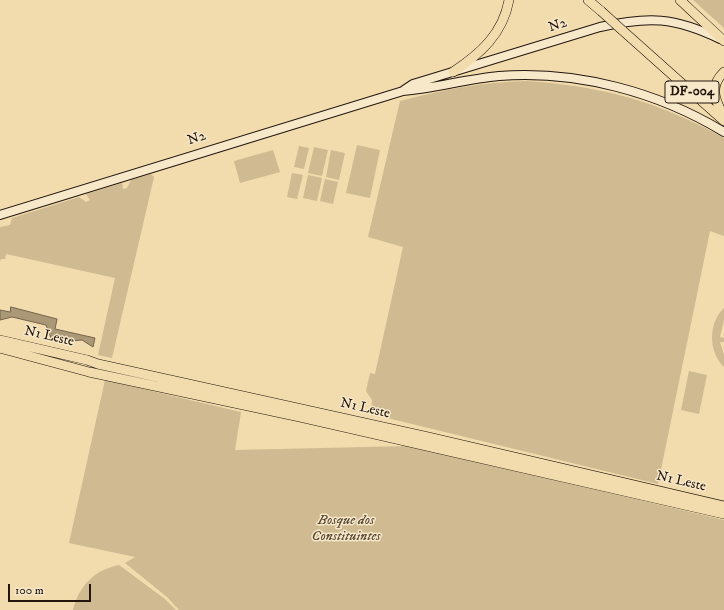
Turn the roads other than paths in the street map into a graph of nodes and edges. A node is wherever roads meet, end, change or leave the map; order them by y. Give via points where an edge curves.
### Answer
1 (509, 0) edge
2 (588, 0) edge
3 (680, 0) edge
4 (724, 41) edge
5 (452, 72) junction
6 (724, 72) edge
7 (403, 91) junction
8 (724, 116) edge
9 (724, 121) edge
10 (724, 132) edge
11 (0, 215) edge
12 (0, 340) edge
13 (0, 348) edge
14 (724, 506) edge
15 (724, 514) edge

1 - 5 highway via 504,20 486,47
2 - 9 highway, DF-004, bridge
3 - 4 highway
4 - 5 main road, N2 via 673,21 624,21
5 - 7 main road, N2 via 413,84
6 - 8 highway via 714,86 715,96
7 - 10 main road, N2 via 501,76 576,79 650,96
7 - 11 main road, N2
12 - 14 highway, N1 Leste
13 - 15 highway, N1 Leste via 90,372

